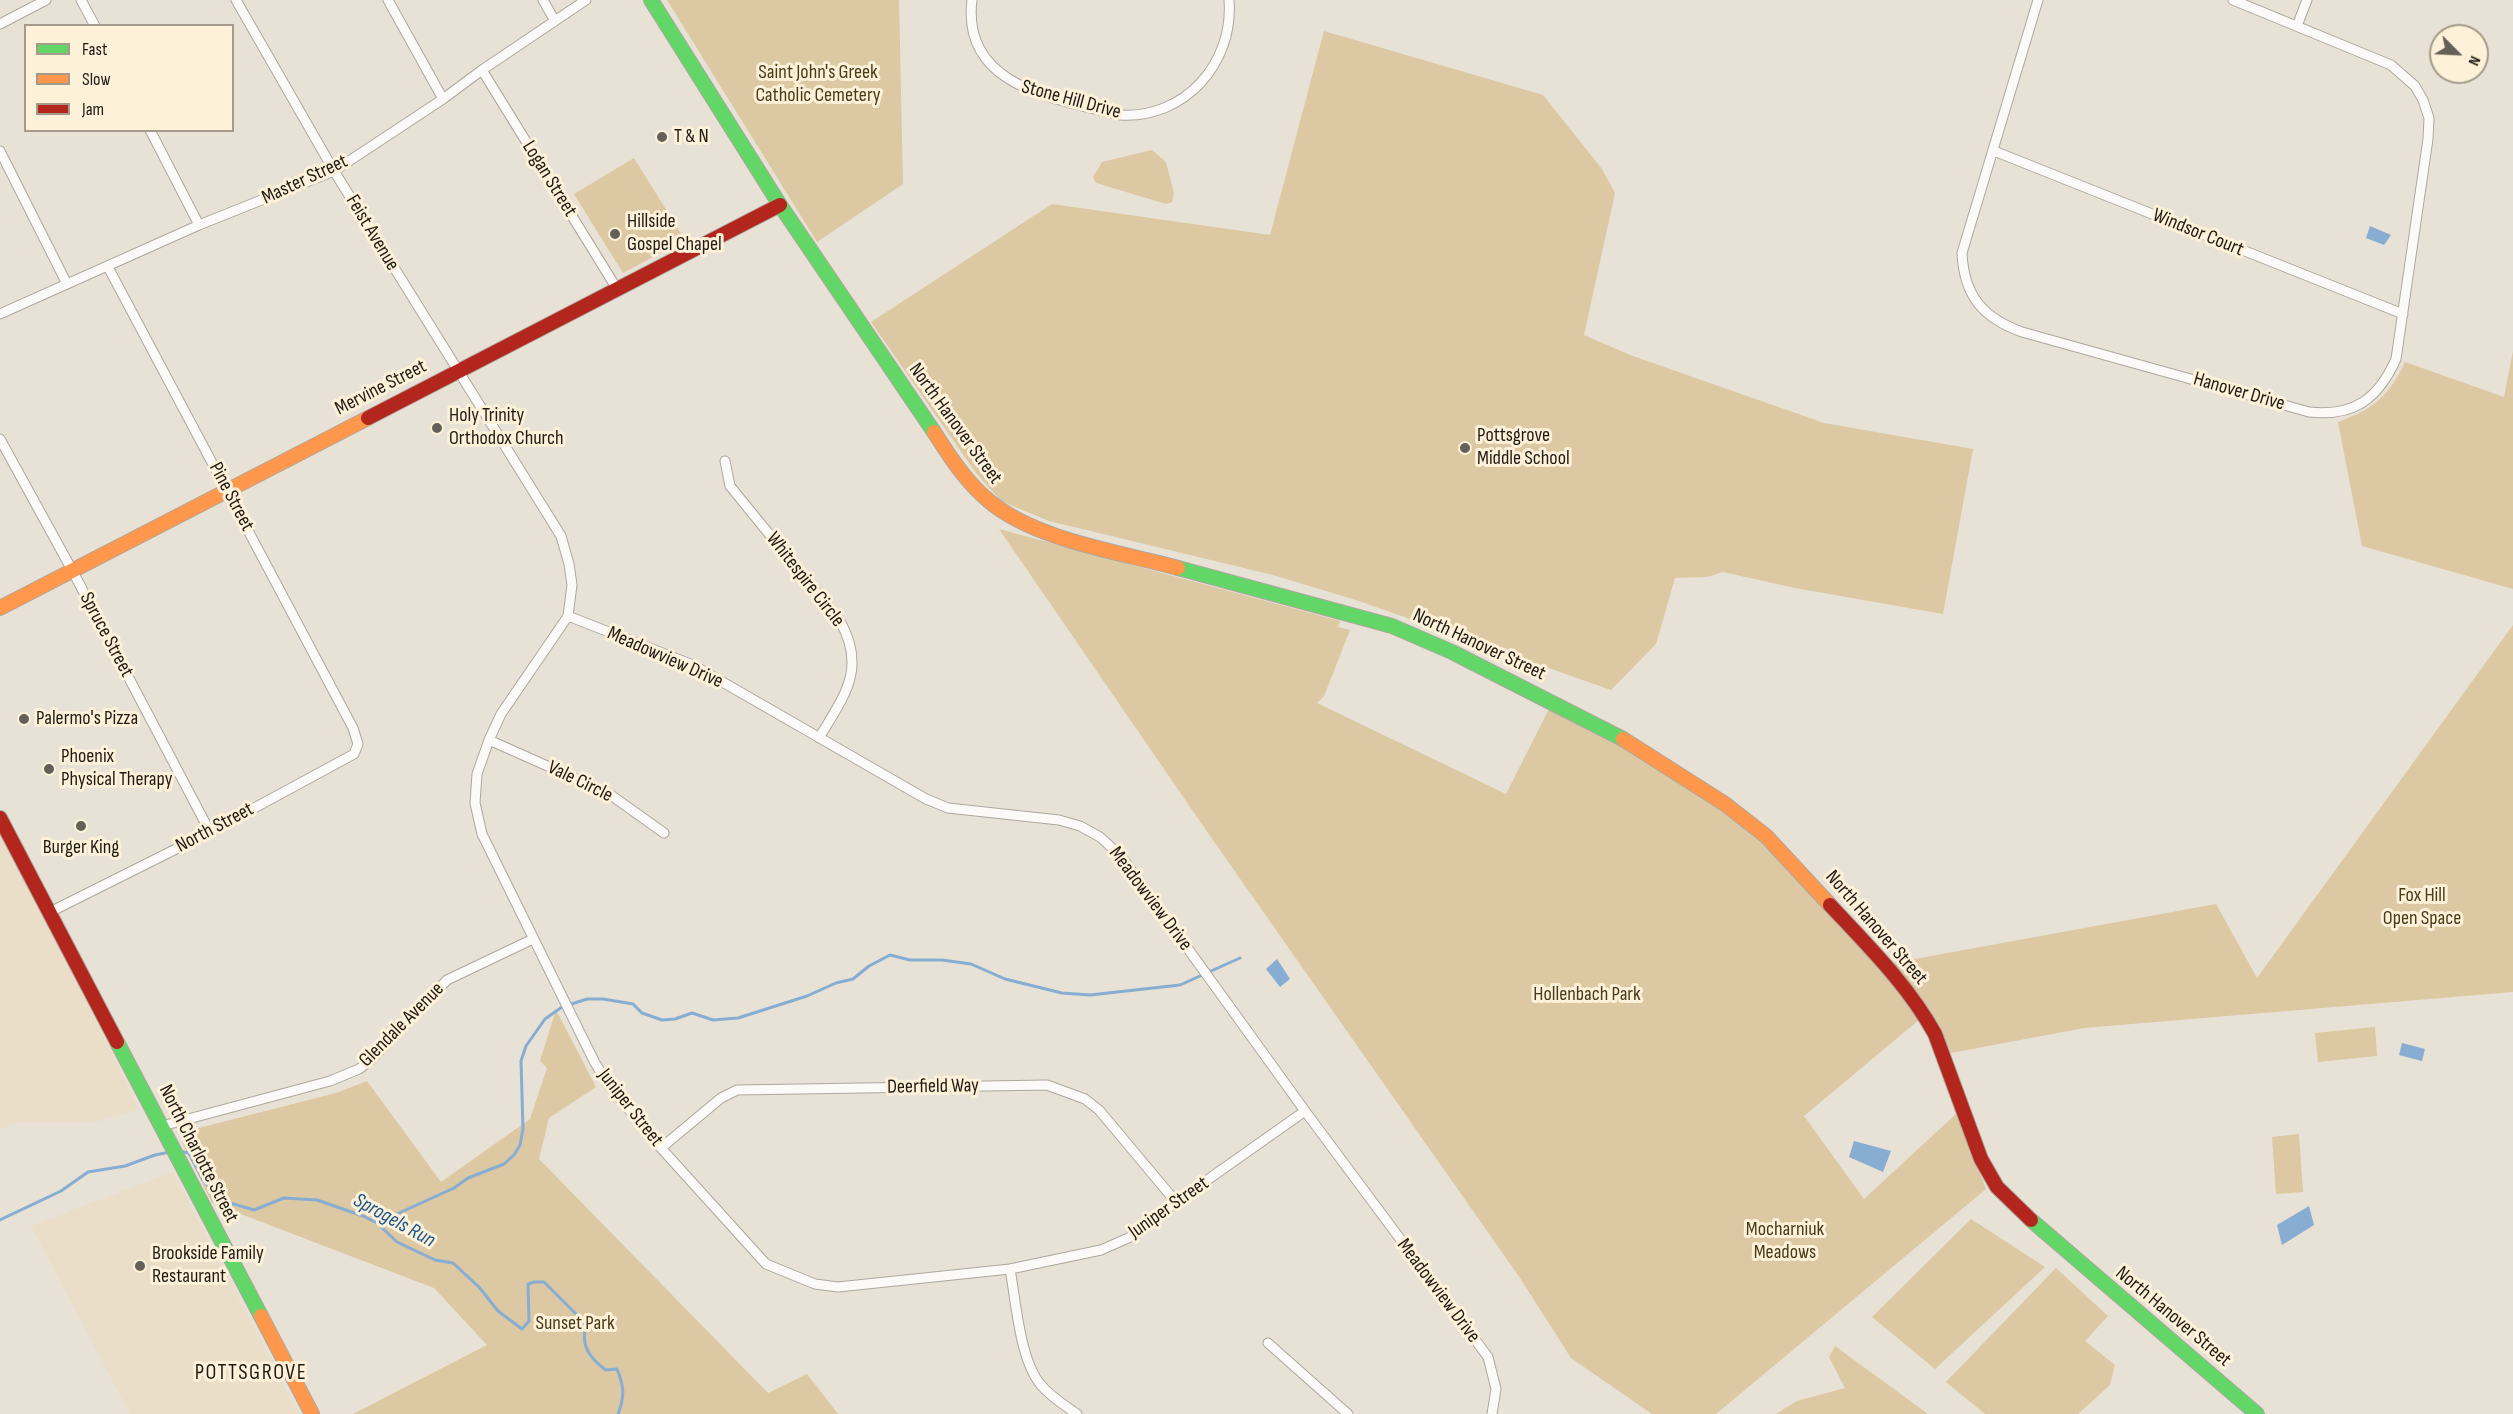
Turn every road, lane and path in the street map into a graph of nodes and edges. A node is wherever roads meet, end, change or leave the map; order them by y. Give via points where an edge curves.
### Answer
1 (46, 0) edge
2 (81, 0) edge
3 (236, 0) edge
4 (388, 0) edge
5 (543, 0) edge
6 (586, 0) edge
7 (651, 0) edge
8 (972, 0) edge
9 (1229, 0) edge
10 (2038, 0) edge
11 (2233, 0) edge
12 (2307, 0) edge
13 (555, 21) junction
14 (0, 24) edge
15 (94, 24) edge
16 (2297, 26) junction
17 (482, 70) junction
18 (443, 99) junction
19 (151, 132) edge
20 (1994, 151) junction
21 (0, 152) edge
22 (334, 171) junction
23 (780, 205) junction
24 (199, 225) junction
25 (108, 267) junction
26 (67, 284) junction
27 (617, 289) junction
28 (0, 314) edge
29 (2403, 314) junction
30 (457, 371) junction
31 (0, 439) edge
32 (725, 461) dead end
33 (228, 490) junction
34 (72, 570) junction
35 (0, 608) edge
36 (568, 616) junction
37 (353, 728) joint
38 (819, 738) junction
39 (489, 740) junction
40 (0, 818) edge
41 (210, 832) junction
42 (664, 833) dead end
43 (50, 912) junction
44 (533, 939) junction
45 (1305, 1112) junction
46 (162, 1126) junction
47 (661, 1148) junction
48 (1176, 1202) junction
49 (1010, 1269) junction
50 (1268, 1343) dead end
51 (312, 1414) edge
52 (1077, 1414) edge
53 (1348, 1414) edge
54 (1492, 1414) edge
55 (2257, 1414) edge

1 - 14 street
2 - 15 street
3 - 22 street, Feist Avenue
4 - 18 street
5 - 13 street
6 - 13 street, Master Street
7 - 23 street, North Hanover Street
8 - 9 street, Stone Hill Drive via 972,27 978,45 1003,77 1028,91 1133,116 1168,108 1183,100 1203,80 1216,62 1227,32
10 - 20 street, Hanover Drive
11 - 16 street, Hanover Drive
12 - 16 street
13 - 17 street, Master Street
16 - 29 street, Hanover Drive via 2391,65 2415,86 2423,100 2429,118 2428,139
17 - 18 street, Master Street
17 - 27 street, Logan Street
18 - 22 street, Master Street
19 - 24 street
20 - 29 street, Windsor Court
20 - 29 street, Hanover Drive via 1967,232 1963,272 1975,300 2006,326 2326,414 2363,403 2382,386 2396,359
21 - 26 street
22 - 24 street, Master Street
22 - 30 street, Feist Avenue
23 - 27 street, Mervine Street
23 - 55 street, North Hanover Street via 956,465 976,491 1005,515 1054,536 1392,626 1612,732 1748,821 1866,943 1925,1016 1981,1159 1997,1187 2053,1241
24 - 25 street, Master Street
25 - 26 street, Master Street
25 - 33 street, Pine Street
26 - 28 street, Master Street
27 - 30 street, Mervine Street
30 - 33 street, Mervine Street
30 - 36 street, Juniper Street via 561,536 572,585
31 - 34 street, Spruce Street
32 - 38 street, Whitespire Circle via 730,486 840,621 850,639 852,674
33 - 34 street, Mervine Street
33 - 37 street, Pine Street
34 - 35 street, Mervine Street
34 - 41 street, Spruce Street
36 - 38 street, Meadowview Drive via 693,665
36 - 39 street, Juniper Street via 501,714
37 - 41 street, North Street via 358,744 354,754
38 - 45 street, Meadowview Drive via 948,808 1059,820 1100,837 1121,856
39 - 42 street, Vale Circle via 608,793
39 - 44 street, Juniper Street via 477,774 475,803 482,834
40 - 43 street, North Charlotte Street
41 - 43 street, North Street
43 - 46 street, North Charlotte Street
44 - 46 street, Glendale Avenue via 447,980 359,1069 330,1081
44 - 47 street, Juniper Street via 607,1083
45 - 48 street, Juniper Street
45 - 54 street, Meadowview Drive via 1488,1357 1497,1389
46 - 51 street, North Charlotte Street
47 - 48 street, Deerfield Way via 721,1098 737,1090 1047,1085 1085,1099 1099,1110
47 - 49 street, Juniper Street via 766,1264 815,1284 861,1286
48 - 49 street, Juniper Street via 1135,1235 1101,1250
49 - 52 street via 1027,1364 1047,1391
50 - 53 street

